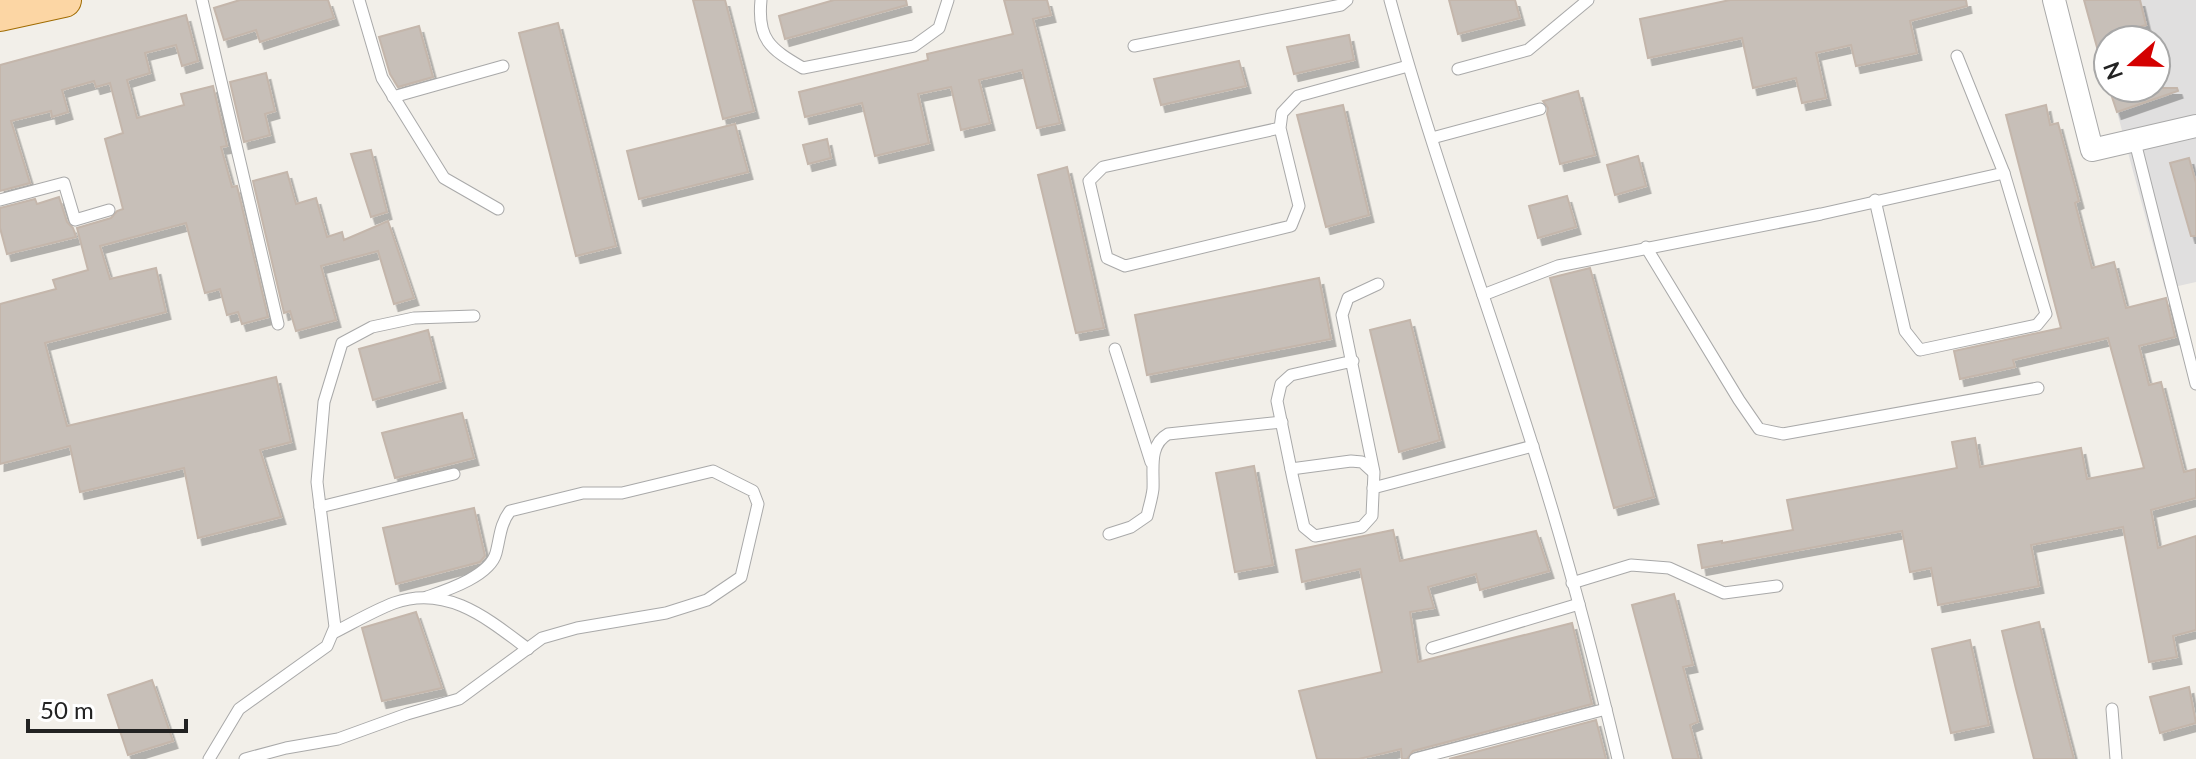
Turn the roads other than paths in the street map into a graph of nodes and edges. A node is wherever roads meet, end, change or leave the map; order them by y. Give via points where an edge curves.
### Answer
1 (64, 0) edge
2 (202, 0) edge
3 (359, 0) edge
4 (761, 0) edge
5 (948, 0) edge
6 (1347, 0) edge
7 (1390, 0) edge
8 (1588, 0) edge
9 (2054, 0) edge
10 (18, 6) edge
11 (1134, 46) dead end
12 (1957, 56) dead end
13 (503, 66) dead end
14 (1408, 66) junction
15 (1458, 69) dead end
16 (393, 97) junction
17 (1540, 109) dead end
18 (2196, 126) edge
19 (1280, 128) junction
20 (1432, 138) junction
21 (2135, 142) junction
22 (2004, 173) junction
23 (0, 200) edge
24 (1875, 200) junction
25 (498, 209) dead end
26 (109, 210) dead end
27 (1646, 247) junction
28 (1378, 284) dead end
29 (1483, 295) junction
30 (474, 316) dead end
31 (278, 324) dead end
32 (1115, 349) dead end
33 (1353, 361) junction
34 (2196, 384) edge
35 (2038, 388) dead end
36 (1282, 422) junction
37 (1533, 446) junction
38 (1153, 469) junction
39 (1291, 469) junction
40 (1374, 472) junction
41 (454, 474) dead end
42 (1373, 488) junction
43 (320, 507) junction
44 (1109, 534) dead end
45 (1572, 583) junction
46 (1777, 586) dead end
47 (427, 597) junction
48 (1579, 604) junction
49 (333, 633) junction
50 (1432, 648) dead end
51 (528, 649) junction
52 (1606, 709) junction
53 (2112, 709) dead end
54 (209, 759) edge
55 (245, 759) edge
56 (1415, 759) edge
57 (1618, 759) edge
58 (2116, 759) edge

1 - 10 main road
2 - 31 lane
3 - 16 lane via 382,78
4 - 5 lane via 764,38 803,68 914,46 939,28
6 - 11 lane
7 - 14 lane
8 - 15 lane via 1528,50
9 - 21 street via 2092,150
12 - 22 lane
13 - 16 lane
14 - 19 lane via 1298,96 1282,113
14 - 20 lane
16 - 25 lane via 444,178
17 - 20 lane
18 - 21 street
19 - 19 lane via 1299,206 1291,226 1125,266 1107,258 1089,181 1103,167
20 - 29 lane
21 - 34 lane
22 - 24 lane
22 - 24 lane via 2046,314 2037,325 1920,350 1905,331
23 - 26 lane via 64,183 75,220
24 - 27 lane
27 - 29 lane via 1558,266
27 - 35 lane via 1759,429 1783,434
28 - 33 lane via 1348,298 1342,315
29 - 37 lane
30 - 43 lane via 414,318 372,327 342,343 324,402
32 - 38 lane
33 - 36 lane via 1291,375 1281,384 1277,401
33 - 40 lane
36 - 38 lane via 1168,434 1155,446
36 - 39 lane
37 - 42 lane
37 - 45 lane
38 - 44 lane via 1147,516
39 - 40 lane via 1351,461
39 - 42 lane via 1304,527 1315,536 1362,527 1372,516
40 - 42 lane
41 - 43 lane
43 - 49 lane
45 - 46 lane via 1631,565 1669,568 1724,593
45 - 48 lane
47 - 49 lane via 396,602
47 - 51 lane via 458,602
47 - 51 lane via 461,584 495,558 502,521 510,511 713,471 753,491 758,504 741,577 707,600 666,613 577,628 542,638
48 - 50 lane
48 - 52 lane
49 - 54 lane via 327,646 239,709
51 - 55 lane via 459,699 338,739
52 - 56 lane
52 - 57 lane
53 - 58 lane

